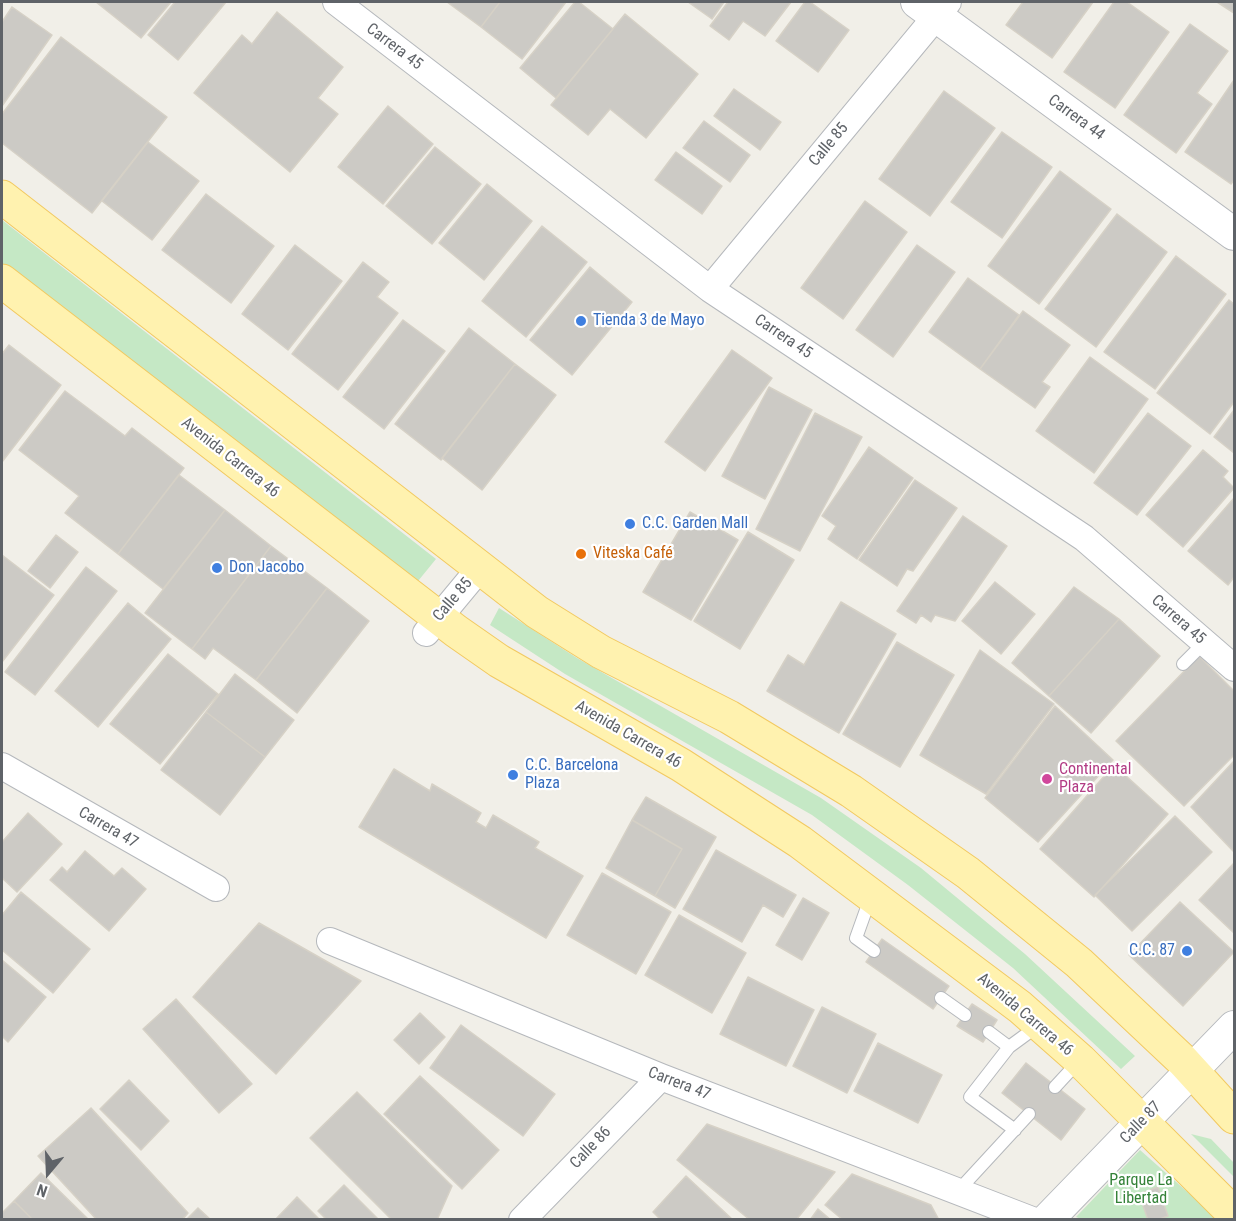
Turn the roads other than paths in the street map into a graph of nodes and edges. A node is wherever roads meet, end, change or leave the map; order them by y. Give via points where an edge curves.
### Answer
1 (336, 2) edge
2 (934, 6) edge
3 (2, 197) edge
4 (1234, 234) edge
5 (2, 281) edge
6 (710, 289) junction
7 (480, 568) junction
8 (432, 626) junction
9 (1205, 642) junction
10 (1183, 664) dead end
11 (1234, 668) edge
12 (2, 766) edge
13 (216, 888) dead end
14 (871, 895) junction
15 (330, 941) dead end
16 (874, 951) dead end
17 (941, 998) dead end
18 (964, 1015) dead end
19 (1040, 1024) junction
20 (1234, 1027) edge
21 (989, 1032) dead end
22 (1009, 1047) junction
23 (1080, 1060) junction
24 (1191, 1071) junction
25 (661, 1077) junction
26 (1055, 1087) dead end
27 (1029, 1114) dead end
28 (1234, 1117) edge
29 (1141, 1123) junction
30 (1015, 1130) junction
31 (958, 1191) junction
32 (1234, 1214) edge
33 (522, 1220) edge
34 (1032, 1220) edge
35 (1047, 1220) edge

1 - 6 street, Carrera 45
2 - 4 street, Carrera 44
2 - 6 street, Calle 85
3 - 7 main road
5 - 8 main road, Avenida Carrera 46
6 - 9 street, Carrera 45 via 1084,538
7 - 8 street, Calle 85
7 - 24 main road via 537,612 601,652 729,717 851,791 968,873 1079,963
8 - 14 main road, Avenida Carrera 46 via 681,765 800,842
9 - 10 lane
9 - 11 street, Carrera 45
12 - 13 street, Carrera 47
14 - 16 lane via 855,938
14 - 19 main road, Avenida Carrera 46
15 - 25 street, Carrera 47
17 - 18 lane
19 - 22 lane
19 - 23 main road, Avenida Carrera 46
20 - 24 street, Calle 87
21 - 22 lane
22 - 30 lane via 970,1097
23 - 26 lane
23 - 29 main road, Avenida Carrera 46
24 - 28 main road
24 - 29 street, Calle 87
25 - 31 street, Carrera 47
25 - 33 street, Calle 86
27 - 30 lane
29 - 32 main road, Avenida Carrera 46
29 - 35 street, Calle 87
30 - 31 lane
31 - 34 street, Carrera 47

